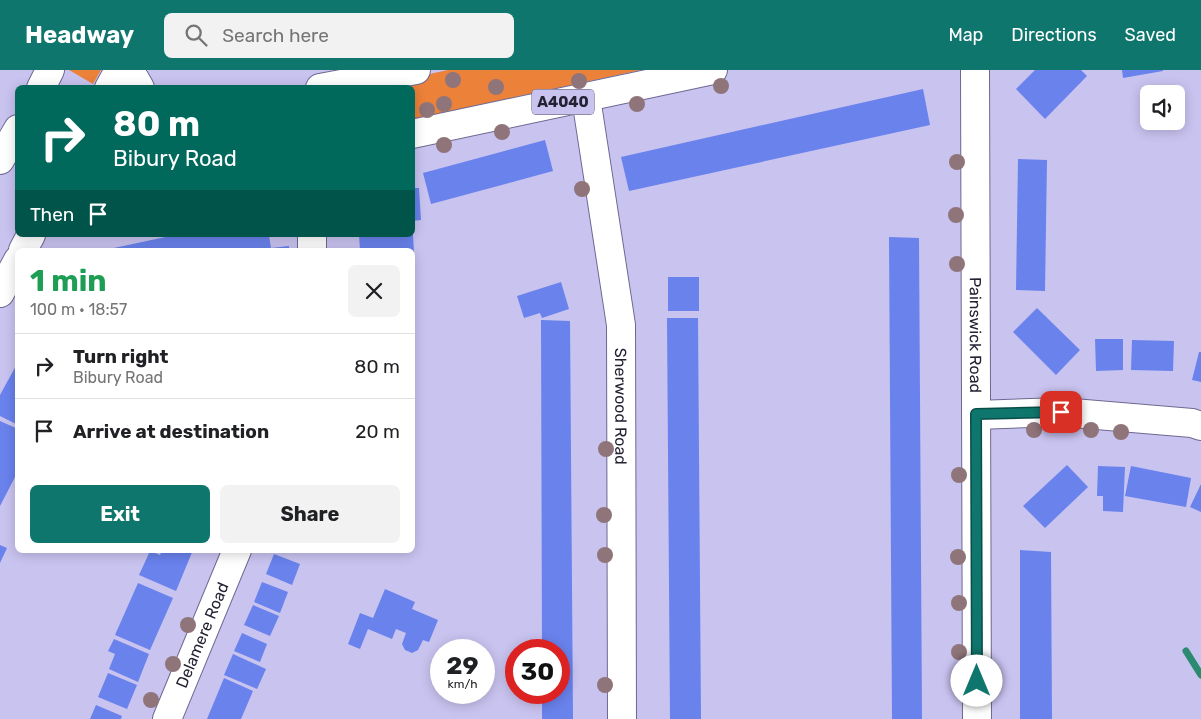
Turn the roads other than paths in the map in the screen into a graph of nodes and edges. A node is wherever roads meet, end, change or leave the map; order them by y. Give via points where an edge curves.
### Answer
1 (50, 70) edge
2 (119, 70) edge
3 (132, 70) edge
4 (416, 70) edge
5 (713, 70) edge
6 (975, 70) edge
7 (42, 85) edge
8 (111, 85) edge
9 (138, 85) edge
10 (336, 85) edge
11 (586, 98) junction
12 (15, 133) edge
13 (415, 133) edge
14 (0, 160) edge
15 (15, 266) edge
16 (0, 293) edge
17 (976, 414) junction
18 (1201, 426) edge
19 (236, 553) edge
20 (167, 719) edge
21 (622, 719) edge
22 (977, 719) edge

1 - 7 main road
2 - 8 main road
3 - 9 main road
4 - 10 main road
5 - 11 main road, A4040
6 - 17 main road, Painswick Road
11 - 13 main road, A4040
11 - 21 main road, Sherwood Road via 621,325
12 - 14 main road
15 - 16 main road
17 - 18 main road via 1061,412
17 - 22 main road, Painswick Road
19 - 20 main road, Delamere Road

